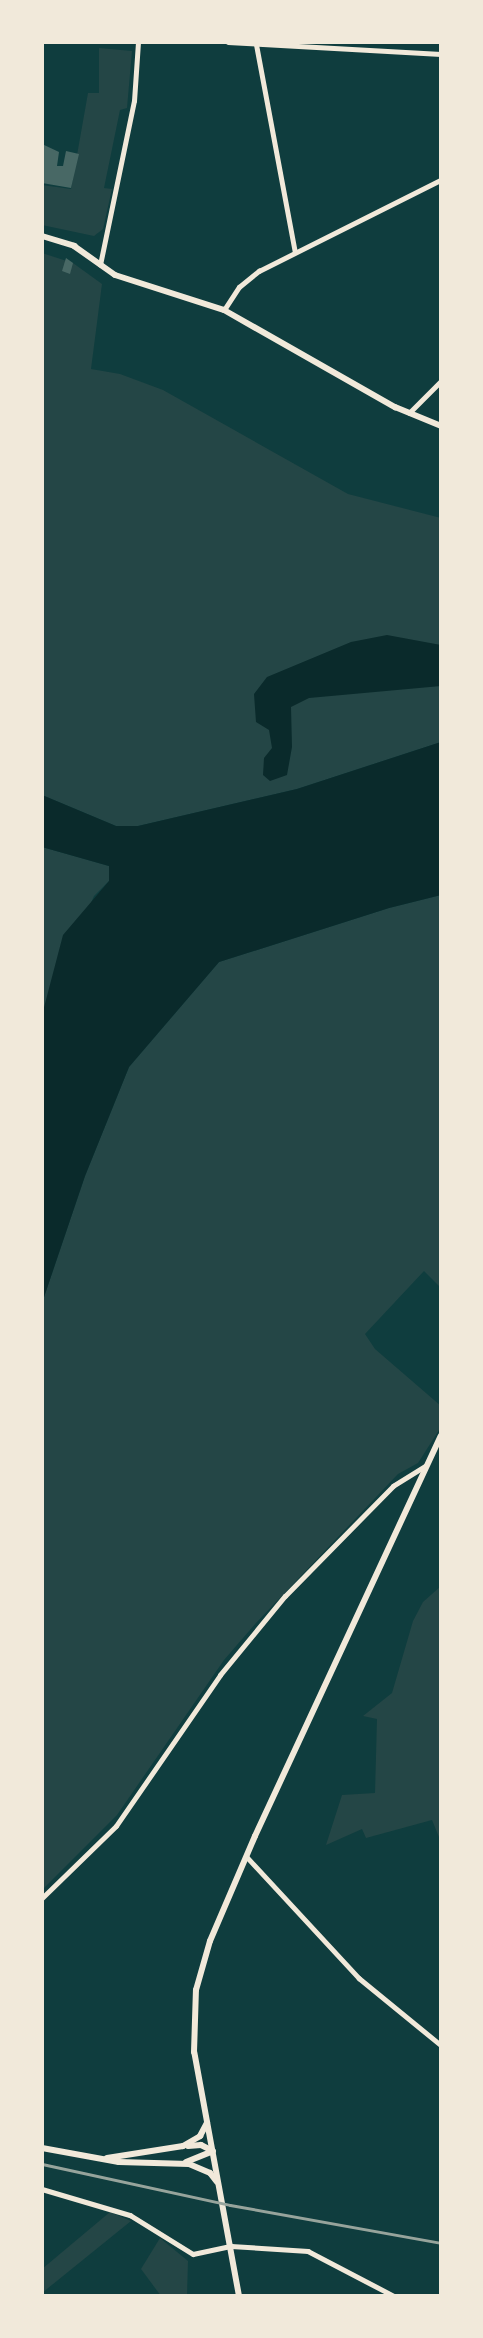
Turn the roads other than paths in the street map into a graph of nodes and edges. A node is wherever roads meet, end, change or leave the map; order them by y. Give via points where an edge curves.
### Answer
1 (138, 42) edge
2 (228, 42) edge
3 (256, 43) edge
4 (42, 45) edge
5 (441, 54) edge
6 (42, 98) edge
7 (441, 180) edge
8 (42, 236) edge
9 (295, 251) junction
10 (100, 265) junction
11 (224, 310) junction
12 (441, 381) edge
13 (408, 414) junction
14 (441, 426) edge
15 (441, 1436) edge
16 (425, 1466) junction
17 (247, 1857) junction
18 (42, 1898) edge
19 (441, 2045) edge
20 (207, 2116) junction
21 (183, 2146) junction
22 (42, 2148) edge
23 (213, 2151) junction
24 (93, 2158) junction
25 (181, 2163) junction
26 (219, 2185) junction
27 (42, 2189) edge
28 (231, 2246) junction
29 (239, 2296) edge
30 (394, 2296) edge

1 - 10 street via 134,101
2 - 3 street
3 - 5 street
3 - 9 street
4 - 6 lane
7 - 9 street
8 - 10 street via 74,246
9 - 11 street via 244,282
10 - 11 street via 115,275
11 - 13 street
12 - 13 street
13 - 14 street
15 - 16 street
16 - 17 street
16 - 18 street via 393,1486 285,1596 220,1675 116,1826
17 - 19 street via 359,1978
17 - 20 street via 210,1941 194,2005 194,2052
20 - 21 street via 205,2131
20 - 23 street
21 - 23 street via 201,2145
21 - 24 street
22 - 24 street
23 - 25 street
23 - 26 street
24 - 25 street
25 - 26 street via 202,2168
26 - 28 street
27 - 28 street via 130,2215 193,2253
28 - 29 street
28 - 30 street via 308,2251

